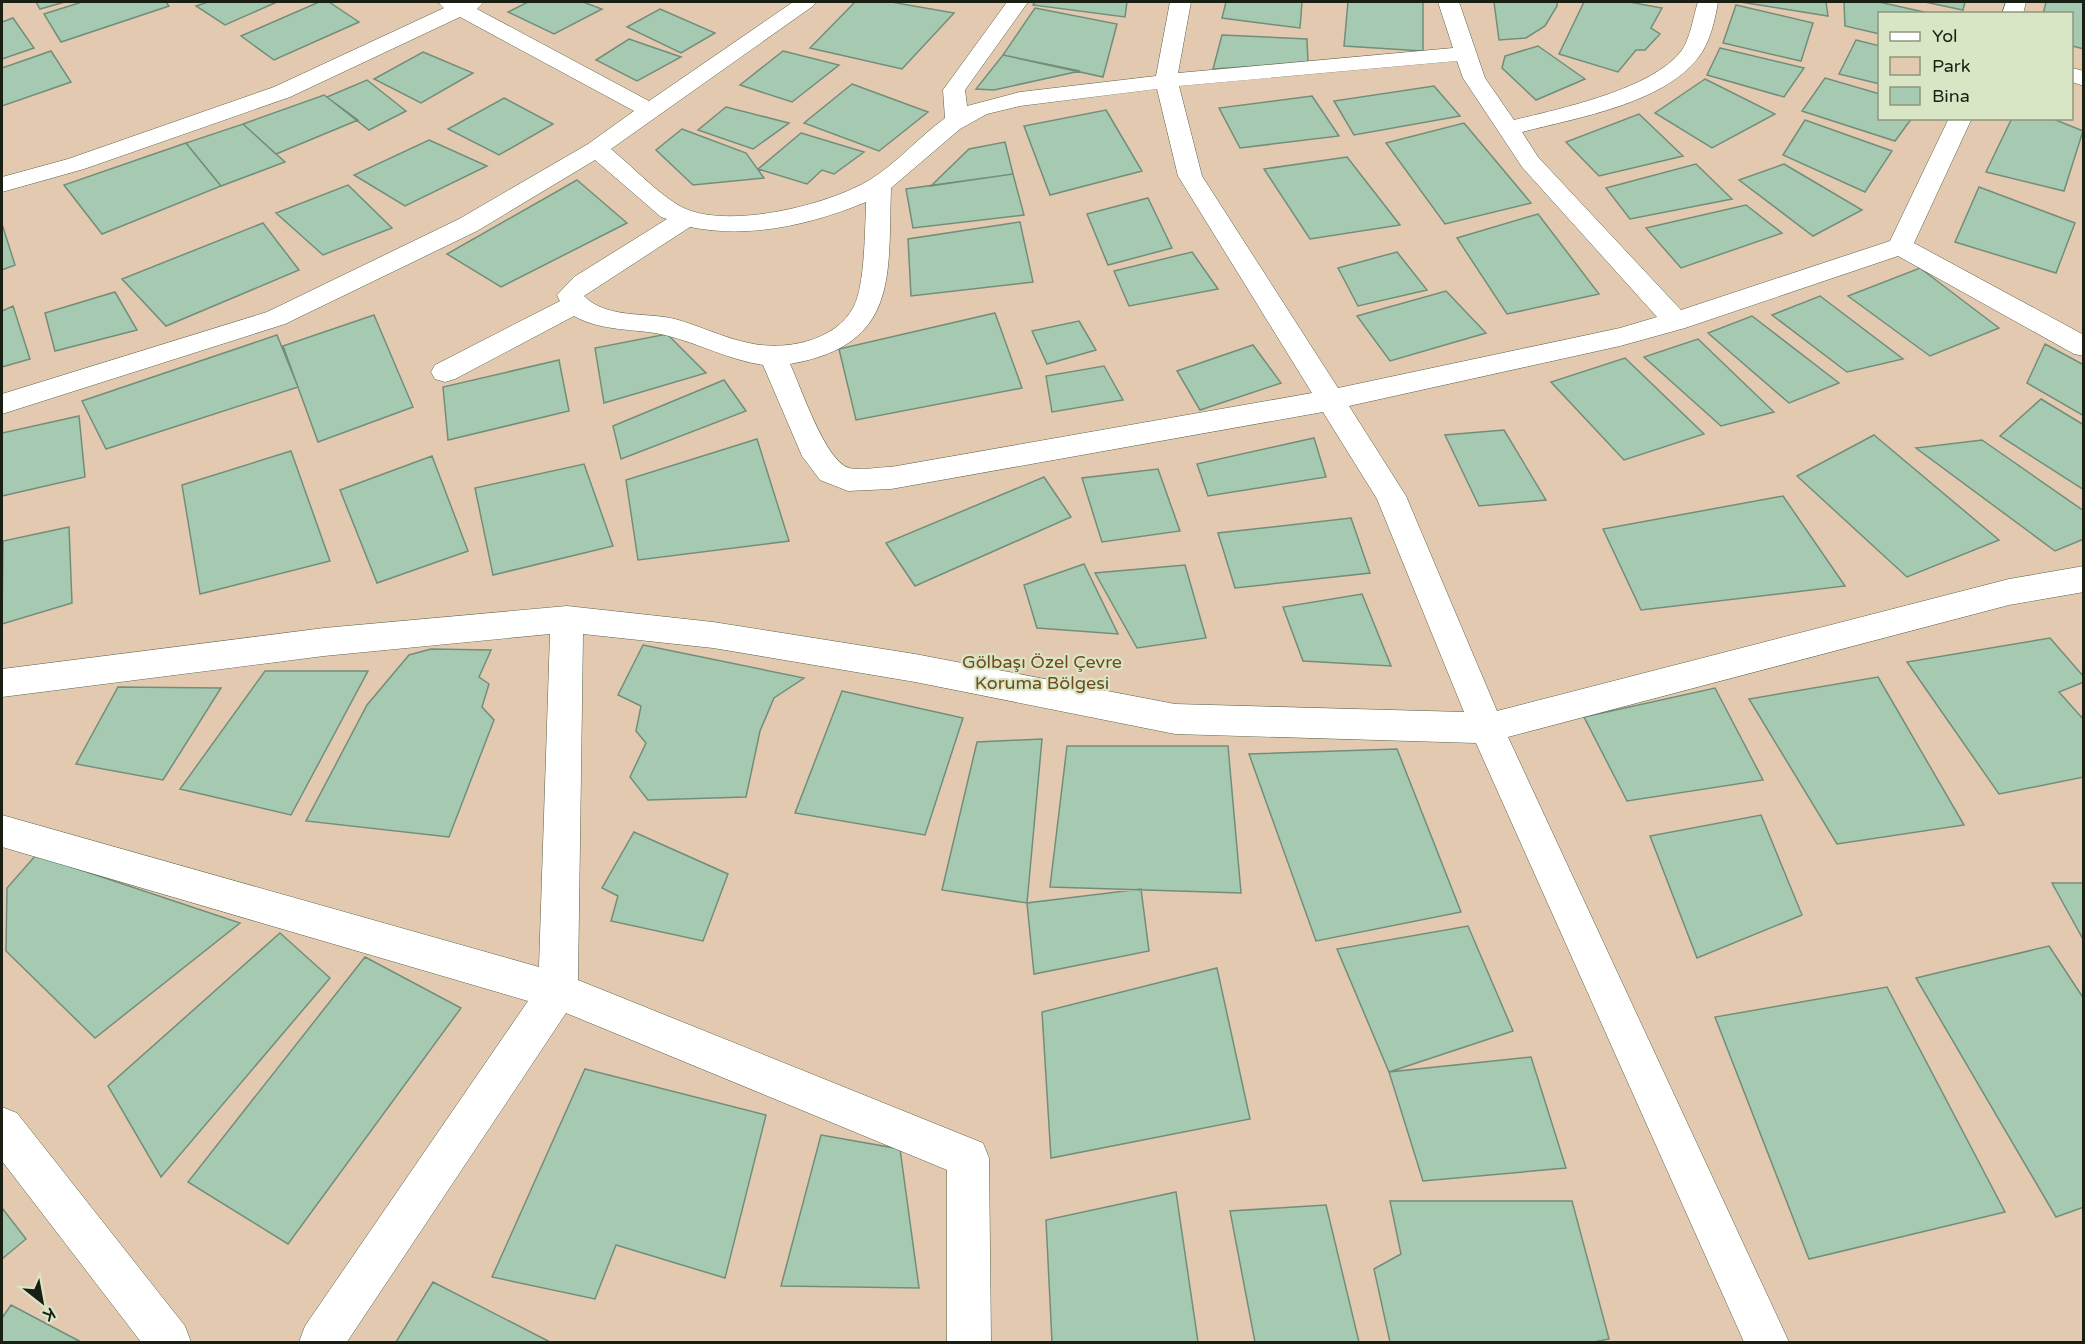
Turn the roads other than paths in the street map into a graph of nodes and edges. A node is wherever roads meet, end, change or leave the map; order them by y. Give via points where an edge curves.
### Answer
1 (806, 2) edge
2 (1017, 2) edge
3 (1180, 2) edge
4 (1449, 2) edge
5 (1708, 2) edge
6 (462, 4) edge
7 (1465, 54) junction
8 (1166, 80) junction
9 (651, 111) junction
10 (956, 118) junction
11 (1960, 120) edge
12 (1508, 129) junction
13 (596, 149) junction
14 (2, 185) edge
15 (879, 185) junction
16 (684, 219) junction
17 (1900, 246) junction
18 (575, 304) junction
19 (1676, 321) junction
20 (2084, 347) edge
21 (773, 356) junction
22 (445, 372) dead end
23 (1331, 400) junction
24 (2, 404) edge
25 (2084, 579) edge
26 (567, 619) junction
27 (2, 682) edge
28 (1487, 728) junction
29 (2, 831) edge
30 (558, 991) junction
31 (2, 1128) edge
32 (169, 1342) edge
33 (321, 1342) edge
34 (969, 1342) edge
35 (1767, 1342) edge

1 - 9 street
2 - 10 street via 954,90
3 - 8 street
4 - 7 street
5 - 12 street via 1689,55 1670,72 1583,109
6 - 9 street
6 - 14 street via 282,92 76,164
7 - 8 street
7 - 12 street via 1474,78
8 - 10 street via 995,103
8 - 23 street via 1190,176
9 - 13 street
10 - 15 street
11 - 17 street
12 - 19 street via 1530,162
13 - 16 street
13 - 24 street via 468,225 276,318
15 - 16 street via 854,199 788,219 706,223
15 - 21 street via 877,239 867,309 852,326 814,351
16 - 18 street via 583,283 570,295
17 - 19 street
17 - 20 street
18 - 21 street via 590,314 660,325
18 - 22 street
19 - 23 street via 1620,337
21 - 23 street via 817,456 830,472 848,480 891,478
23 - 28 street via 1391,496
25 - 28 street via 2009,592
26 - 27 street via 324,642
26 - 28 street via 713,635 915,668 1175,719
26 - 30 street
28 - 35 street
29 - 30 street
30 - 33 street
30 - 34 street via 968,1158
31 - 32 street

